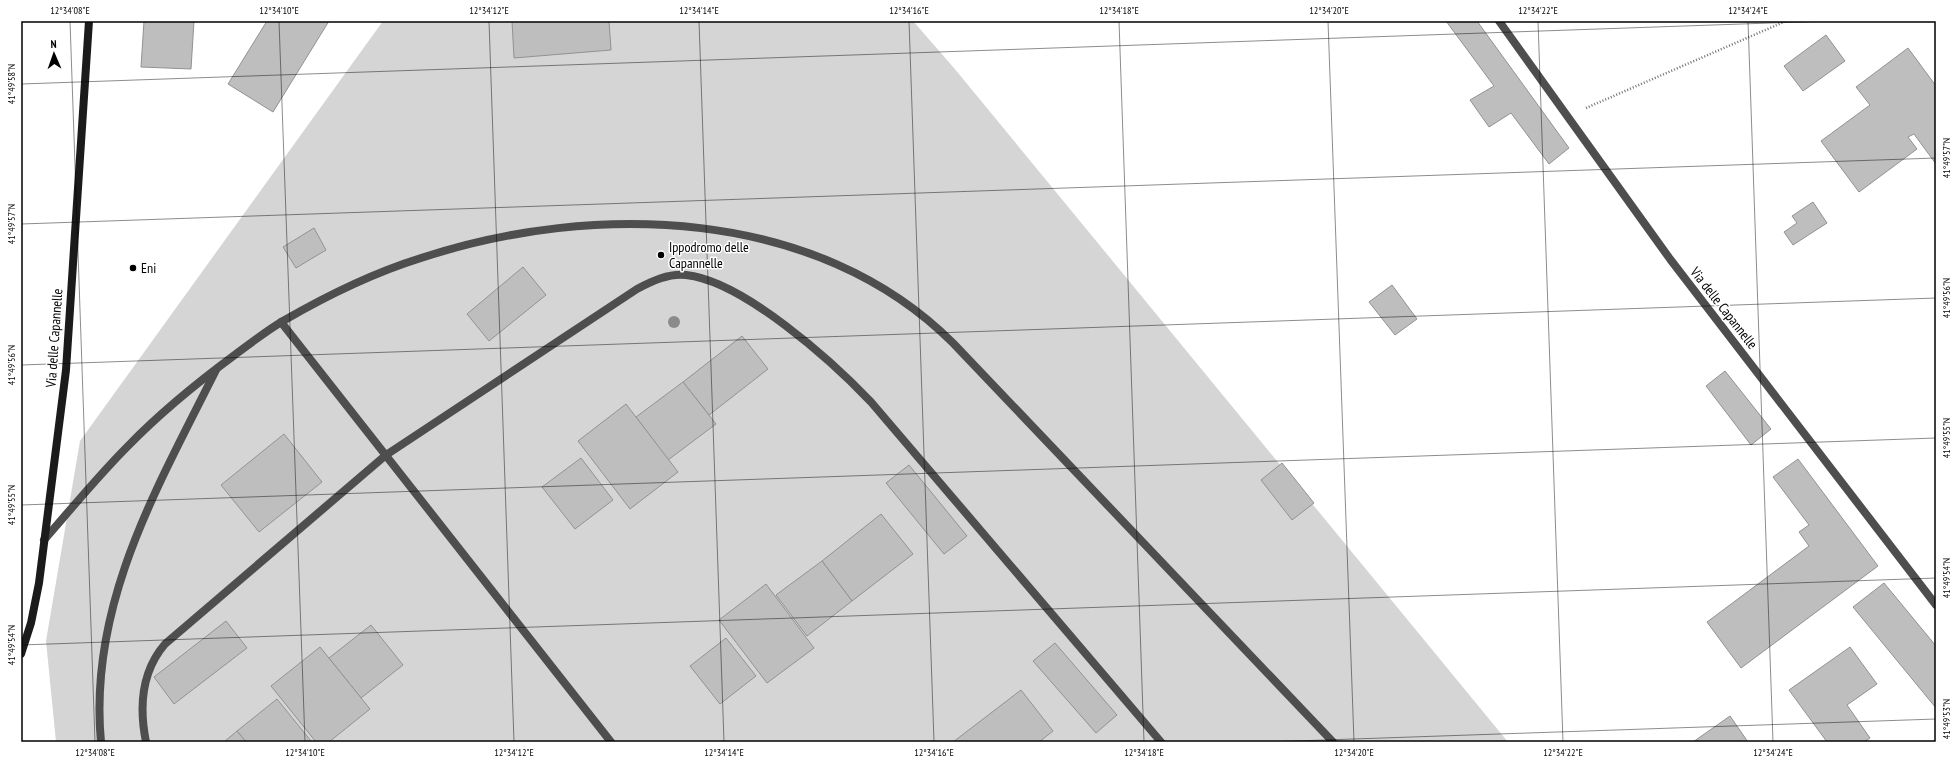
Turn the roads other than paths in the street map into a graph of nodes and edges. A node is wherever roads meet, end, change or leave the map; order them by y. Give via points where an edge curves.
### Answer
1 (89, 21) edge
2 (1499, 21) edge
3 (281, 322) junction
4 (217, 368) junction
5 (386, 454) junction
6 (44, 540) junction
7 (1936, 605) edge
8 (21, 654) edge
9 (101, 742) edge
10 (146, 742) edge
11 (611, 742) edge
12 (1161, 742) edge
13 (1333, 742) edge

1 - 6 street, Via delle Capannelle via 66,370
2 - 7 street, Via delle Capannelle via 1670,259
3 - 4 street
3 - 5 street
3 - 13 street via 334,294 401,265 454,248 521,234 609,225 670,226 739,234 808,253 886,290 940,331
4 - 6 street via 170,406 128,446
4 - 9 street via 150,504 116,592 103,649
5 - 10 street via 157,653 150,666 144,689 142,719
5 - 11 street
5 - 12 street via 637,289 668,276 700,277 744,298 769,315 815,349 872,402
6 - 8 street, Via delle Capannelle via 31,624

